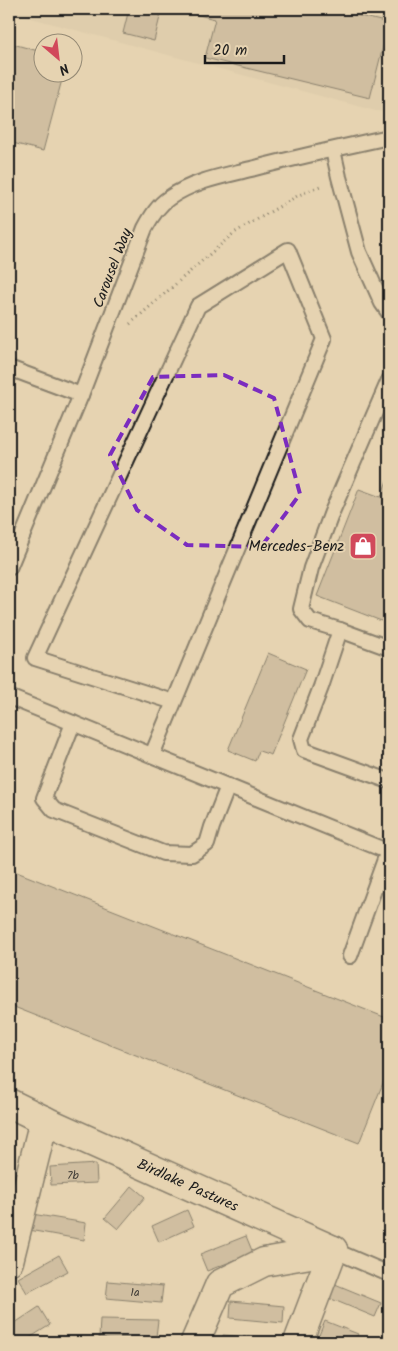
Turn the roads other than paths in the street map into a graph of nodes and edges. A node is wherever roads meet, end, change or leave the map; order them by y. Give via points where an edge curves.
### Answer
1 (389, 137) edge
2 (333, 150) junction
3 (389, 313) edge
4 (9, 368) edge
5 (389, 380) edge
6 (82, 395) junction
7 (9, 568) edge
8 (340, 630) junction
9 (389, 648) edge
10 (9, 697) edge
11 (174, 702) junction
12 (73, 723) junction
13 (152, 755) junction
14 (389, 781) edge
15 (228, 786) junction
16 (389, 852) edge
17 (350, 956) dead end
18 (9, 1103) edge
19 (44, 1120) junction
20 (333, 1250) junction
21 (9, 1261) edge
22 (389, 1274) edge
23 (195, 1342) edge
24 (298, 1342) edge

1 - 2 lane, Carousel Way
2 - 3 lane via 359,252
2 - 6 lane, Carousel Way via 204,180 167,199 145,228
4 - 6 lane
5 - 8 lane via 332,512 311,568 301,609 310,621
6 - 7 lane, Carousel Way
8 - 9 lane
8 - 14 lane via 301,739 304,750
10 - 12 lane
11 - 11 lane via 324,339 288,250 198,306 35,658
11 - 13 lane
12 - 13 lane
12 - 15 lane via 44,798 54,810 163,853 192,854 208,844
13 - 15 lane
15 - 16 lane
16 - 17 lane
18 - 19 street, Birdlake Pastures
19 - 20 street, Birdlake Pastures
19 - 21 street
20 - 22 lane
20 - 23 street via 264,1262 220,1284
20 - 24 street

